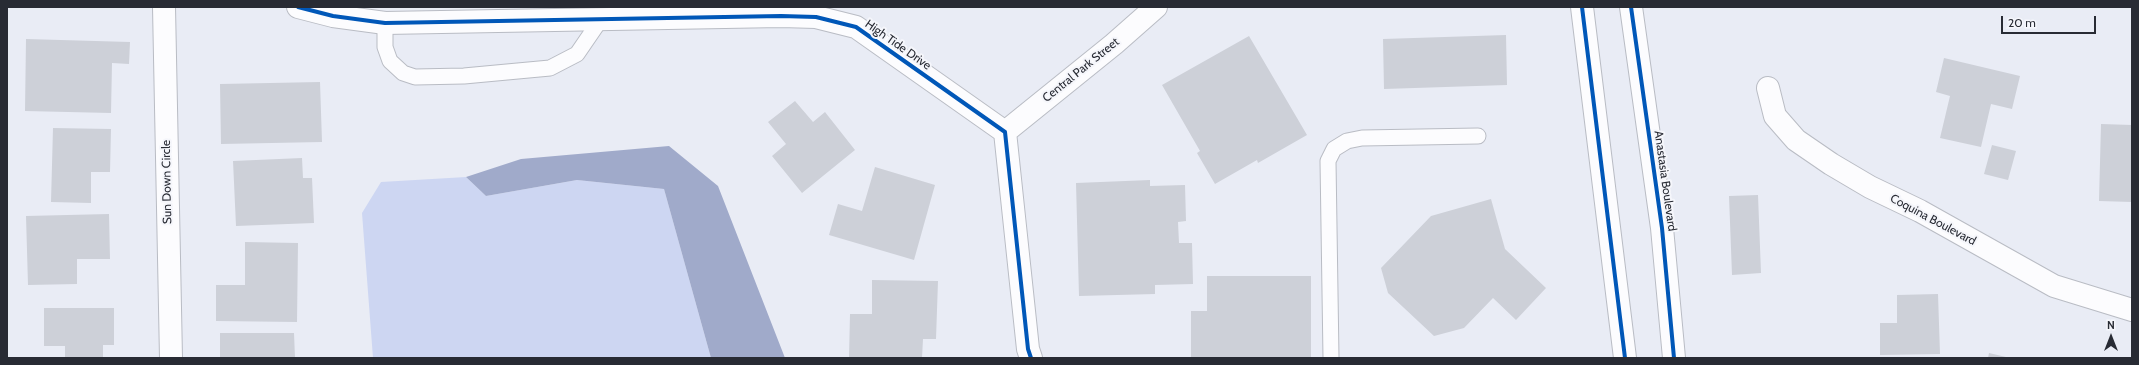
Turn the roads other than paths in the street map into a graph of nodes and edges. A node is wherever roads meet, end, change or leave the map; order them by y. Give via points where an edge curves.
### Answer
1 (164, 7) edge
2 (298, 7) edge
3 (1156, 7) edge
4 (1582, 7) edge
5 (1631, 7) edge
6 (601, 19) junction
7 (385, 23) junction
8 (1768, 88) dead end
9 (1005, 132) junction
10 (1478, 136) dead end
11 (2132, 310) edge
12 (171, 358) edge
13 (1032, 358) edge
14 (1331, 358) edge
15 (1625, 358) edge
16 (1674, 358) edge

1 - 12 street, Sun Down Circle
2 - 7 street, High Tide Drive via 333,16
3 - 9 street, Central Park Street
4 - 15 street
5 - 16 street, Anastasia Boulevard via 1662,228
6 - 7 street, High Tide Drive
6 - 7 lane via 577,54 550,68 464,76 415,77 403,72 390,61 385,47
6 - 9 street, High Tide Drive via 816,17 856,27
8 - 11 street, Coquina Boulevard via 1775,116 1796,140 1831,164 2054,286
9 - 13 street via 1028,349
10 - 14 lane via 1362,138 1347,141 1334,149 1328,161

